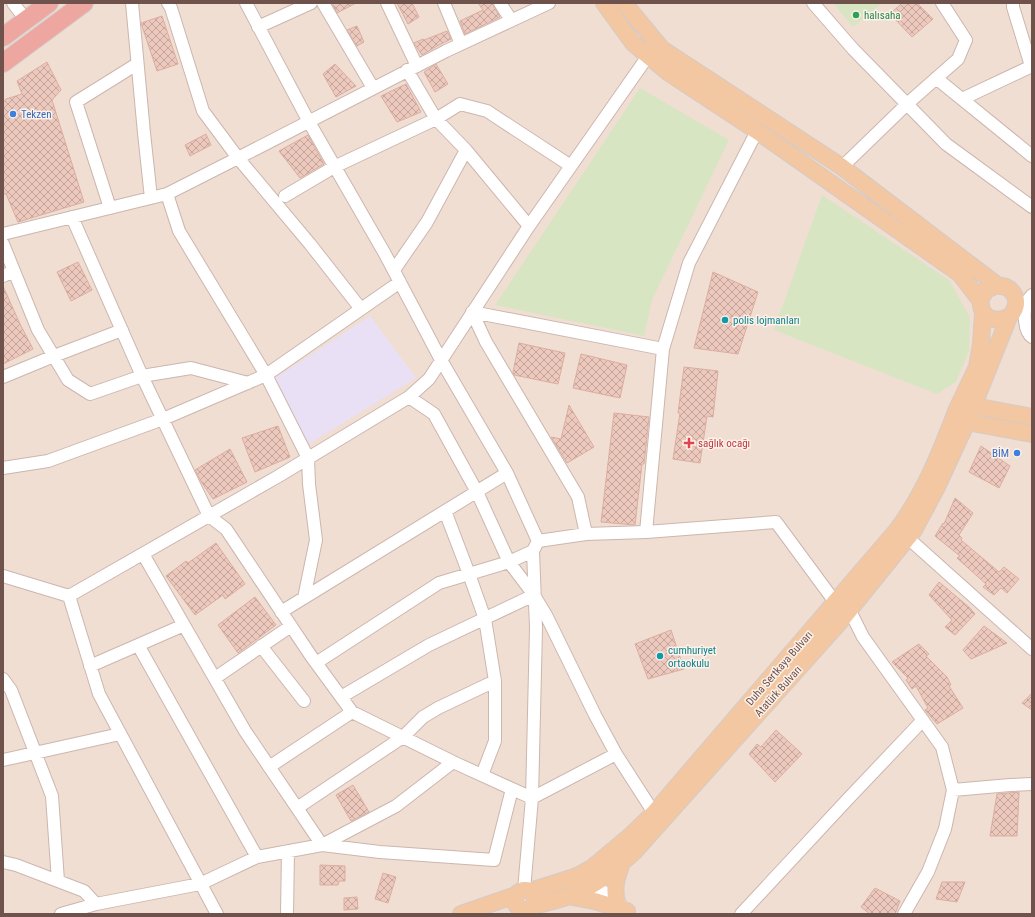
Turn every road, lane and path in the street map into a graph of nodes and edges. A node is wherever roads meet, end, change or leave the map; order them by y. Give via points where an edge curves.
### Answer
1 (13, 3) edge
2 (49, 3) edge
3 (84, 3) edge
4 (132, 3) edge
5 (168, 3) edge
6 (246, 3) edge
7 (310, 3) edge
8 (323, 3) edge
9 (387, 3) edge
10 (444, 3) edge
11 (500, 3) edge
12 (549, 3) edge
13 (604, 3) edge
14 (624, 3) edge
15 (813, 3) edge
16 (942, 3) edge
17 (1012, 3) edge
18 (26, 20) junction
19 (512, 20) junction
20 (258, 26) junction
21 (3, 37) edge
22 (461, 44) junction
23 (648, 56) junction
24 (3, 63) edge
25 (137, 64) junction
26 (1031, 66) edge
27 (412, 68) junction
28 (936, 78) junction
29 (373, 88) junction
30 (962, 99) junction
31 (907, 104) junction
32 (436, 119) junction
33 (308, 122) junction
34 (756, 131) junction
35 (466, 150) junction
36 (1032, 156) edge
37 (238, 158) junction
38 (334, 166) junction
39 (571, 166) junction
40 (842, 167) junction
41 (167, 194) junction
42 (285, 196) dead end
43 (151, 198) junction
44 (1032, 207) edge
45 (110, 208) junction
46 (72, 217) junction
47 (529, 226) junction
48 (3, 234) edge
49 (3, 244) edge
50 (394, 270) junction
51 (9, 274) edge
52 (400, 282) junction
53 (997, 285) junction
54 (982, 306) junction
55 (1021, 306) edge
56 (361, 309) junction
57 (472, 312) junction
58 (122, 330) junction
59 (1032, 337) edge
60 (663, 349) junction
61 (54, 356) junction
62 (441, 360) junction
63 (266, 375) junction
64 (142, 376) junction
65 (3, 377) edge
66 (248, 383) junction
67 (409, 397) junction
68 (974, 406) junction
69 (957, 409) junction
70 (1032, 417) edge
71 (163, 419) junction
72 (967, 422) junction
73 (1032, 434) edge
74 (308, 458) junction
75 (3, 468) edge
76 (507, 473) junction
77 (477, 492) junction
78 (445, 512) junction
79 (208, 516) junction
80 (646, 532) junction
81 (586, 534) junction
82 (903, 534) junction
83 (535, 546) junction
84 (143, 554) junction
85 (509, 562) junction
86 (469, 574) junction
87 (3, 576) edge
88 (534, 595) junction
89 (69, 596) junction
90 (304, 598) junction
91 (835, 602) junction
92 (849, 609) junction
93 (281, 612) junction
94 (485, 619) junction
95 (838, 623) junction
96 (184, 625) junction
97 (291, 626) junction
98 (1032, 632) edge
99 (863, 637) junction
100 (138, 645) junction
101 (1028, 645) edge
102 (261, 646) junction
103 (316, 663) junction
104 (90, 666) junction
105 (215, 678) junction
106 (3, 679) edge
107 (495, 681) junction
108 (341, 697) junction
109 (304, 701) dead end
110 (352, 712) junction
111 (924, 720) junction
112 (120, 734) junction
113 (403, 737) junction
114 (35, 753) junction
115 (616, 754) junction
116 (3, 760) edge
117 (453, 762) junction
118 (269, 767) junction
119 (482, 775) junction
120 (1032, 784) edge
121 (512, 789) junction
122 (953, 790) junction
123 (532, 798) junction
124 (298, 808) junction
125 (654, 813) junction
126 (322, 845) junction
127 (288, 851) junction
128 (257, 857) junction
129 (3, 862) edge
130 (622, 863) junction
131 (574, 877) junction
132 (58, 881) junction
133 (200, 884) junction
134 (592, 886) junction
135 (568, 896) junction
136 (96, 904) junction
137 (524, 904) edge
138 (626, 909) edge
139 (61, 914) edge
140 (217, 914) edge
141 (287, 914) edge
142 (461, 914) edge
143 (741, 914) edge
144 (904, 914) edge

1 - 18 street
2 - 18 highway
3 - 24 highway
4 - 25 street
5 - 37 street via 203,111
6 - 20 street
7 - 20 street
8 - 29 street
9 - 27 street
10 - 22 street
11 - 19 street
12 - 19 street
13 - 23 main road via 633,43
14 - 40 main road via 662,49
15 - 31 street via 853,50
16 - 28 street via 966,40 958,59
17 - 26 street
18 - 21 highway
19 - 22 street
20 - 33 street
22 - 27 street
23 - 34 main road
23 - 39 street
25 - 43 street
25 - 45 street via 76,102
26 - 30 street
27 - 29 street
27 - 32 street
28 - 30 street
28 - 31 street
29 - 33 street
30 - 36 street
31 - 40 street
31 - 44 street via 946,144
32 - 35 street
32 - 38 street
32 - 39 street via 460,104 487,111
33 - 37 street
33 - 38 street
34 - 54 main road via 960,274
34 - 60 street via 689,263
35 - 47 street
35 - 50 street via 427,222
37 - 41 street
37 - 56 street
38 - 42 street
38 - 50 street
39 - 47 street
40 - 53 main road
41 - 43 street
41 - 63 street via 179,230
43 - 45 street
45 - 46 street
46 - 48 street
46 - 58 street
47 - 57 street
49 - 51 street
50 - 52 street
51 - 61 street
52 - 56 street
52 - 62 street
53 - 54 main road via 986,290
53 - 55 main road via 1005,286 1012,291
54 - 55 main road via 990,319 999,321
54 - 69 main road, Duha Sertkaya Bulvarı via 982,344 977,367
55 - 59 street via 1024,322
55 - 68 main road, Atatürk Bulvarı
56 - 63 street
57 - 60 street
57 - 62 street
57 - 81 street via 486,342 578,497
58 - 61 street
58 - 64 street
60 - 80 street
61 - 64 street via 68,380 90,394
61 - 65 street
62 - 67 street via 429,379
62 - 76 street
63 - 66 street
63 - 74 street
64 - 66 street via 192,368
64 - 71 street
66 - 71 street
67 - 74 street
67 - 77 street via 434,414
68 - 69 main road via 966,405
68 - 70 main road
68 - 72 main road, Atatürk Bulvarı
69 - 72 main road
69 - 82 main road, Duha Sertkaya Bulvarı
71 - 75 street via 48,461
71 - 79 street
72 - 73 main road
72 - 82 main road, Atatürk Bulvarı via 920,519
74 - 79 street
74 - 90 street via 316,540
76 - 77 street
76 - 83 street
77 - 78 street
77 - 85 street
78 - 86 street
78 - 90 street
79 - 84 street
79 - 93 street via 226,530
80 - 81 street
80 - 91 street via 776,522
81 - 83 street
82 - 91 main road, Duha Sertkaya Bulvarı
82 - 92 main road, Atatürk Bulvarı
82 - 101 street
83 - 85 street
83 - 88 street
84 - 89 street
84 - 96 street
85 - 86 street
85 - 88 street
86 - 94 street
86 - 103 street via 439,583
87 - 89 street
88 - 94 street
88 - 115 street
88 - 123 street via 536,628
89 - 104 street
90 - 93 street
91 - 92 main road
91 - 95 main road
91 - 125 main road, Duha Sertkaya Bulvarı
92 - 95 main road, Atatürk Bulvarı
92 - 99 street
93 - 97 street
94 - 107 street
94 - 108 street via 429,645
95 - 99 street
95 - 130 main road, Atatürk Bulvarı
96 - 100 street
96 - 105 street
97 - 102 street
97 - 103 street
98 - 101 street
99 - 111 street
100 - 104 street
100 - 128 street
102 - 105 street
102 - 109 street
103 - 108 street
104 - 112 street via 99,694
105 - 118 street
106 - 114 street via 11,690
107 - 113 street via 423,717
107 - 119 street via 495,742
108 - 110 street
110 - 113 street
110 - 118 street
111 - 122 street via 942,746
111 - 143 street
112 - 114 street
112 - 133 street
113 - 117 street
113 - 124 street
114 - 116 street
114 - 132 street via 52,796
115 - 123 street
115 - 125 street
117 - 119 street
117 - 126 street via 396,806
118 - 124 street
119 - 121 street
120 - 122 street
121 - 123 street
121 - 126 street via 494,860
122 - 144 street via 945,829 928,872
123 - 137 street
124 - 126 street
125 - 131 main road, Duha Sertkaya Bulvarı via 592,868
126 - 127 street
127 - 128 street
127 - 141 street
128 - 133 street
129 - 132 street
130 - 134 main road, Atatürk Bulvarı
130 - 138 main road via 615,894
131 - 134 street
131 - 137 main road, Duha Sertkaya Bulvarı
132 - 136 street via 84,891
133 - 136 street
133 - 140 street
134 - 135 main road, Atatürk Bulvarı
134 - 138 street
135 - 137 main road, Atatürk Bulvarı
135 - 138 main road
136 - 139 street
137 - 142 main road, Duha Sertkaya Bulvarı

